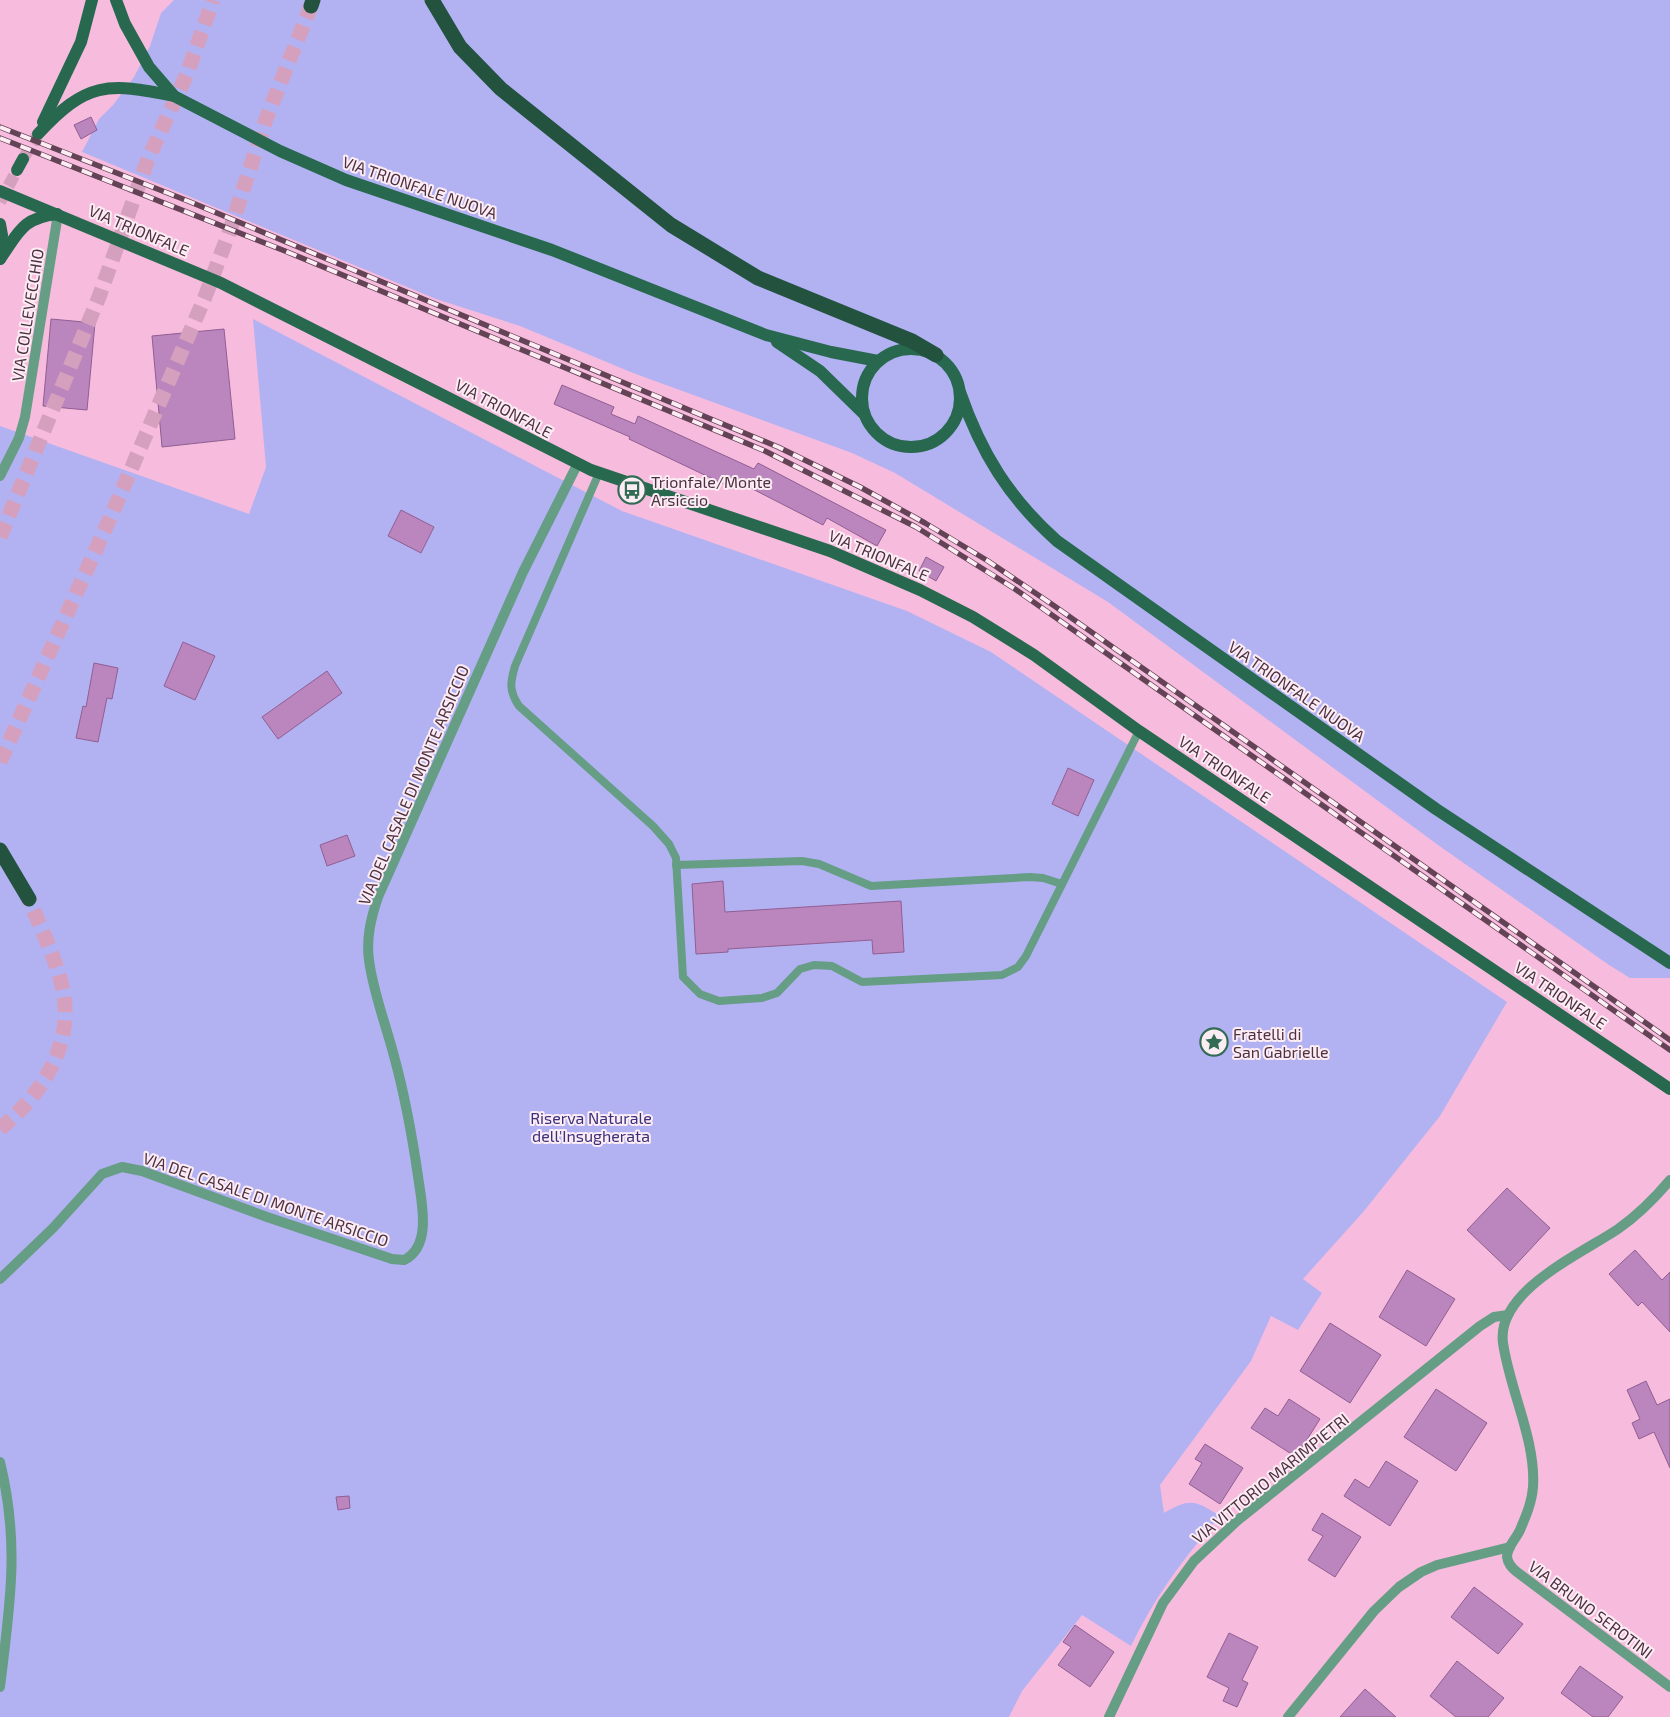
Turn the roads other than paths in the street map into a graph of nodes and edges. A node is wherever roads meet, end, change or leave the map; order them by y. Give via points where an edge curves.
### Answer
1 (92, 0) edge
2 (116, 0) edge
3 (432, 0) edge
4 (174, 96) junction
5 (0, 191) edge
6 (58, 214) junction
7 (0, 224) edge
8 (0, 259) edge
9 (766, 335) junction
10 (936, 355) junction
11 (878, 361) junction
12 (960, 392) junction
13 (864, 413) junction
14 (578, 464) junction
15 (599, 473) junction
16 (0, 476) edge
17 (1139, 732) junction
18 (0, 850) edge
19 (676, 865) junction
20 (1062, 884) junction
21 (29, 899) tunnel mouth
22 (1668, 961) edge
23 (1670, 1089) edge
24 (1670, 1180) edge
25 (0, 1279) edge
26 (1508, 1315) junction
27 (0, 1462) edge
28 (1510, 1547) junction
29 (0, 1687) edge
30 (1670, 1687) edge
31 (1109, 1717) edge
32 (1288, 1717) edge

1 - 4 main road via 71,67 38,134 69,103 94,91 110,87
2 - 4 main road, VIA TRIONFALE NUOVA via 124,24 148,67
3 - 10 highway via 453,36 496,84 671,225 758,278 912,341
4 - 9 main road, VIA TRIONFALE NUOVA via 253,138 346,180 552,250
5 - 6 main road, VIA TRIONFALE
6 - 8 main road via 29,221
6 - 14 main road, VIA TRIONFALE via 283,312
6 - 16 street, VIA COLLEVECCHIO via 26,417
7 - 8 main road
9 - 11 main road, VIA TRIONFALE NUOVA
9 - 13 main road, VIA TRIONFALE NUOVA via 820,371
10 - 11 main road via 906,348
10 - 12 main road via 948,365
11 - 13 main road via 863,386
12 - 13 main road via 960,407 955,421 940,439 923,446 899,446 886,441 872,429
12 - 22 main road, VIA TRIONFALE NUOVA via 979,440 1005,485 1028,514 1063,546 1436,809
14 - 15 main road, VIA TRIONFALE
14 - 25 street, VIA DEL CASALE DI MONTE ARSICCIO via 513,592 380,893 370,923 370,967 406,1101 422,1211 422,1234 413,1253 404,1260 392,1259 267,1218 142,1171 122,1167 110,1169 97,1177 53,1228
15 - 17 main road, VIA TRIONFALE via 830,551 920,590 1017,644
15 - 19 lane via 515,666 510,682 511,693 519,706 541,727 653,826 669,844
17 - 20 lane
17 - 23 main road, VIA TRIONFALE
18 - 21 highway
19 - 20 lane via 802,861 819,864 871,886 1030,877
19 - 20 lane via 683,977 700,994 719,1001 762,998 777,993 800,969 814,965 832,966 862,982 1002,975 1018,967 1026,956
24 - 26 street via 1628,1221 1526,1290
26 - 28 street via 1503,1342 1534,1472 1530,1504
26 - 31 street, VIA VITTORIO MARIMPIETRI via 1494,1317 1480,1326 1238,1520 1194,1561 1163,1603
27 - 29 street via 10,1509 13,1549
28 - 30 street, VIA BRUNO SEROTINI via 1508,1560 1514,1570
28 - 32 street via 1437,1565 1399,1587 1374,1611

